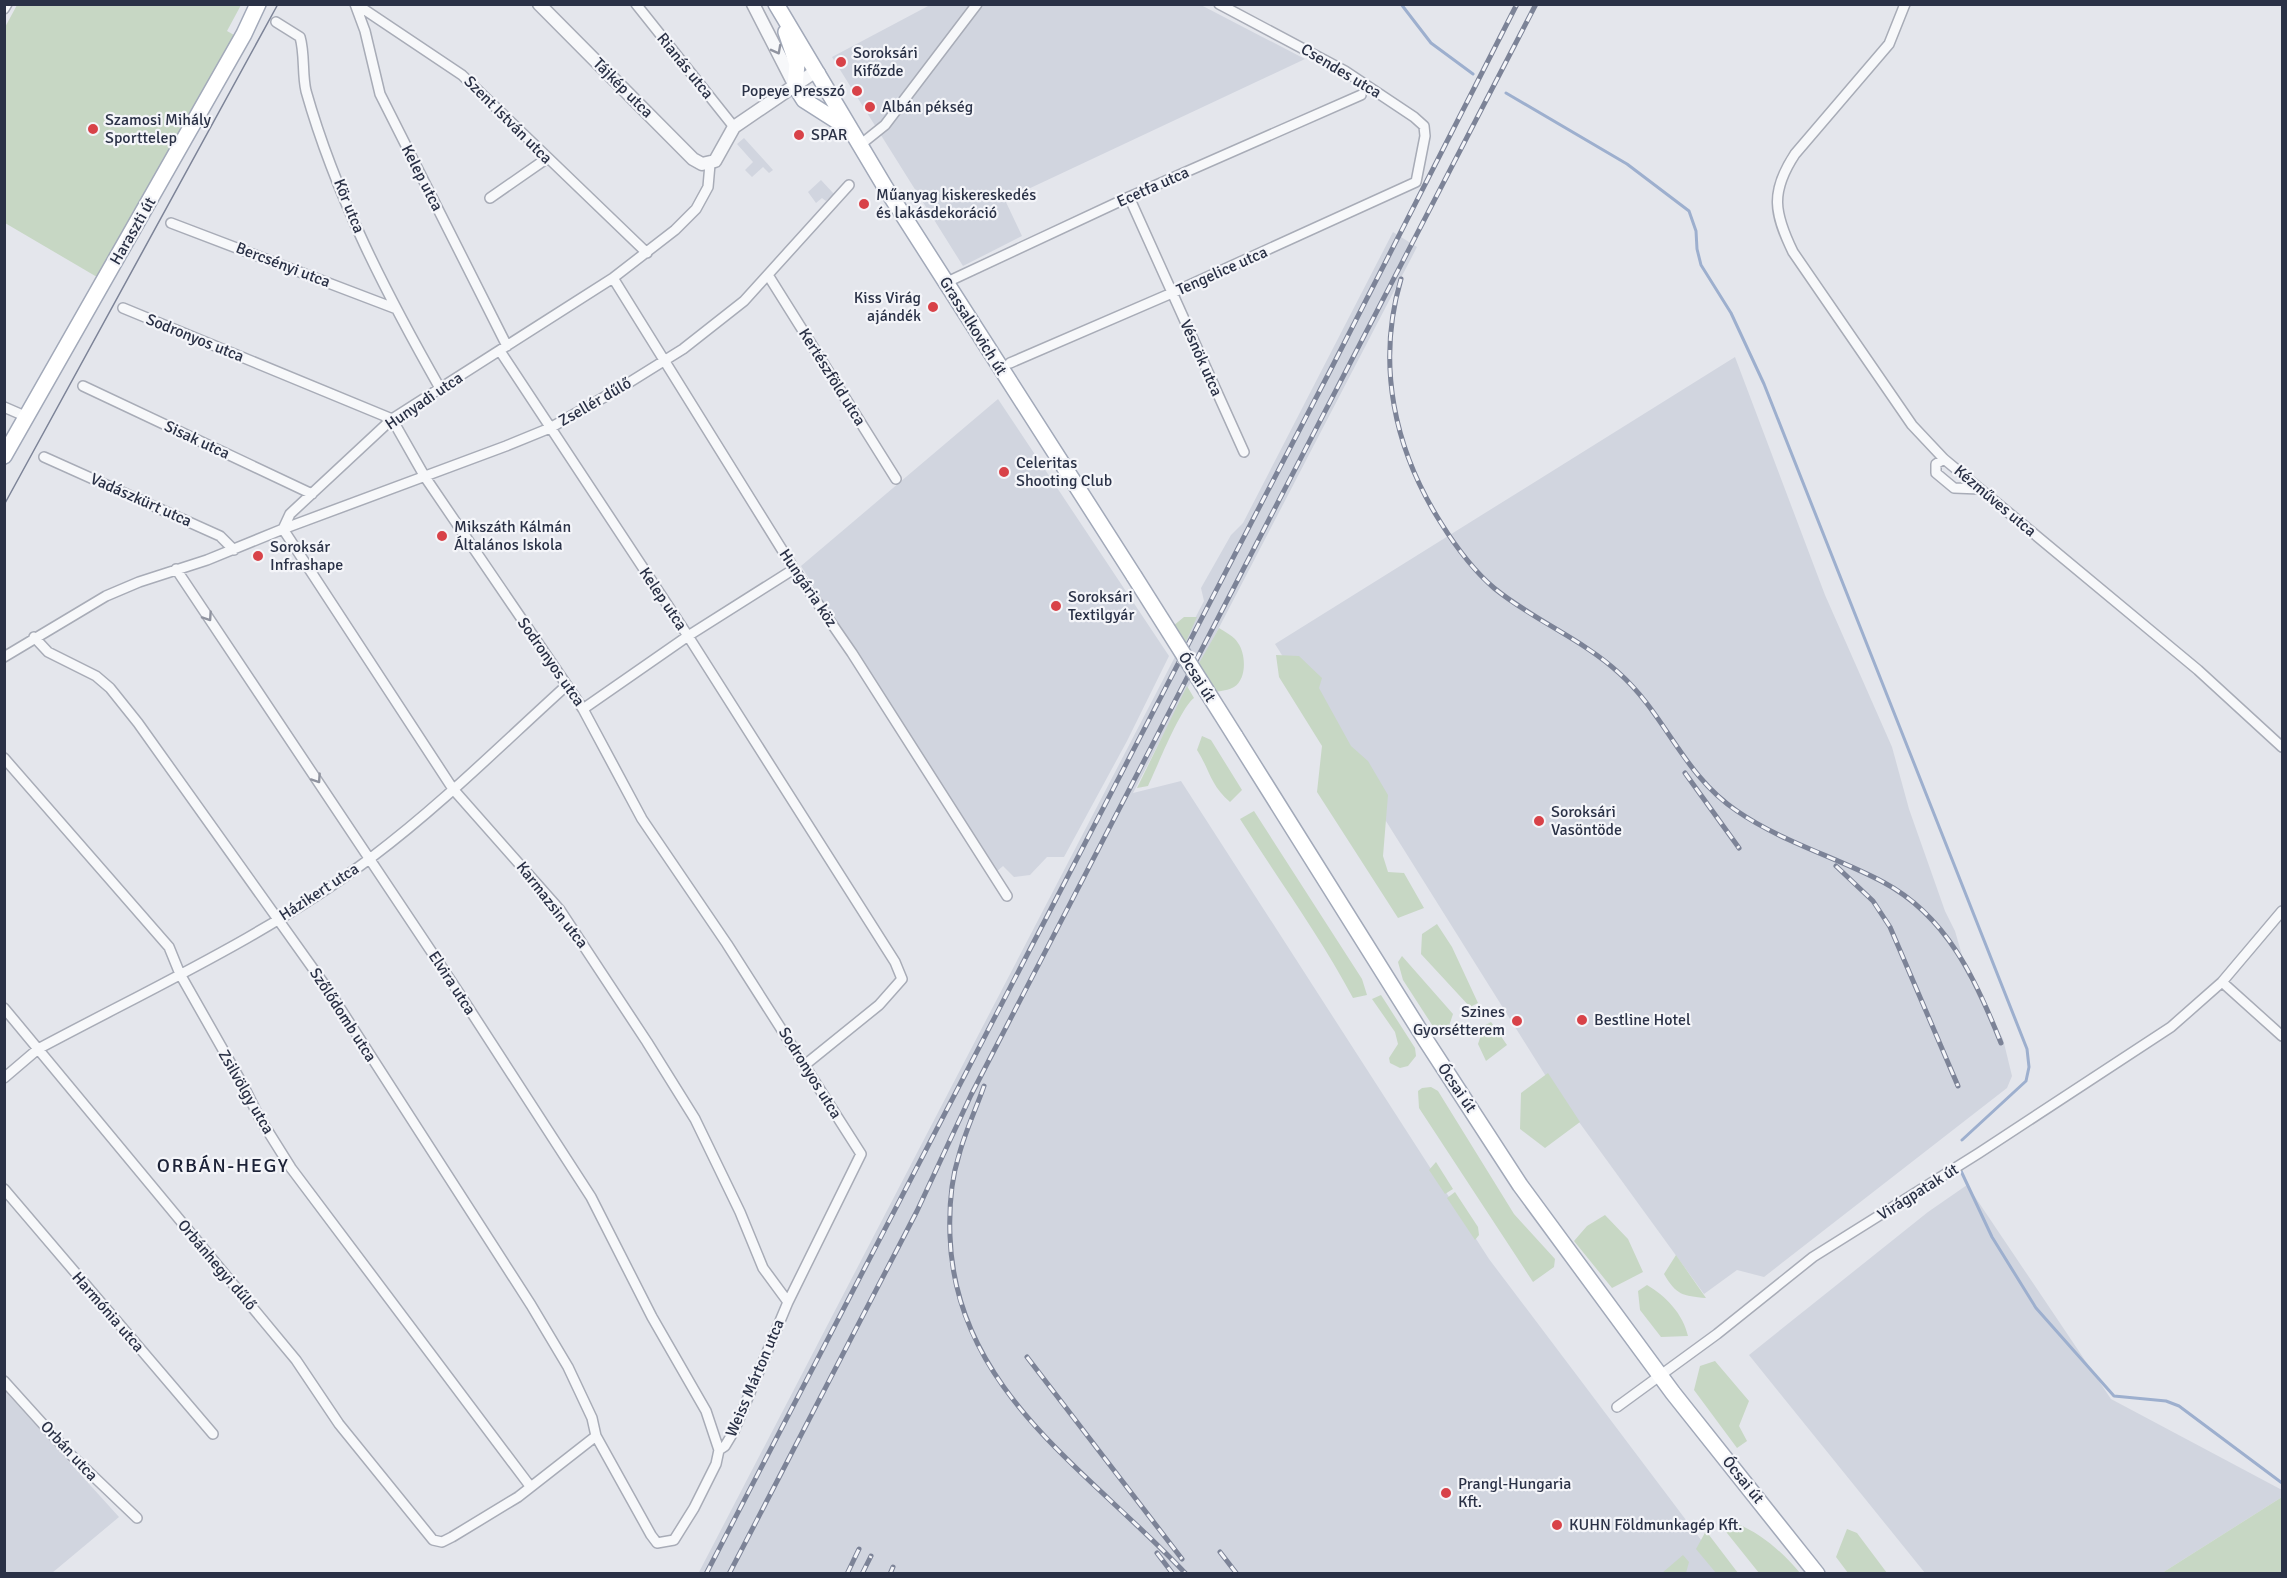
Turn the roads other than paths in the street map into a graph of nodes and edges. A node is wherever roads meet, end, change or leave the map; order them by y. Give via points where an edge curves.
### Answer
1 (7, 4) edge
2 (258, 4) edge
3 (356, 4) edge
4 (539, 4) edge
5 (636, 4) edge
6 (753, 4) edge
7 (977, 4) edge
8 (1219, 4) edge
9 (1905, 4) edge
10 (777, 5) edge
11 (4, 9) edge
12 (276, 22) dead end
13 (819, 73) junction
14 (795, 86) junction
15 (1361, 95) dead end
16 (734, 127) junction
17 (851, 130) junction
18 (860, 145) junction
19 (546, 159) junction
20 (710, 164) junction
21 (1419, 165) joint
22 (849, 185) dead end
23 (1129, 197) junction
24 (490, 198) dead end
25 (171, 223) dead end
26 (646, 253) junction
27 (768, 275) junction
28 (613, 278) junction
29 (945, 283) junction
30 (1172, 293) junction
31 (123, 308) dead end
32 (394, 308) junction
33 (503, 348) junction
34 (663, 361) junction
35 (1010, 363) dead end
36 (83, 386) dead end
37 (441, 390) junction
38 (4, 407) edge
39 (27, 417) junction
40 (392, 419) junction
41 (550, 428) junction
42 (1244, 452) dead end
43 (4, 456) edge
44 (44, 457) dead end
45 (1944, 459) junction
46 (425, 477) junction
47 (896, 480) dead end
48 (1980, 489) junction
49 (312, 494) junction
50 (283, 529) junction
51 (234, 550) junction
52 (176, 569) junction
53 (794, 569) junction
54 (1134, 576) joint
55 (688, 636) junction
56 (34, 637) junction
57 (4, 657) edge
58 (566, 686) junction
59 (583, 709) junction
60 (2283, 747) edge
61 (4, 758) edge
62 (453, 789) junction
63 (370, 859) junction
64 (1006, 896) dead end
65 (2283, 912) edge
66 (279, 919) junction
67 (180, 974) junction
68 (2222, 982) junction
69 (4, 1008) edge
70 (2283, 1036) edge
71 (38, 1049) junction
72 (806, 1064) junction
73 (4, 1078) edge
74 (861, 1154) joint
75 (4, 1189) edge
76 (788, 1302) junction
77 (1660, 1375) junction
78 (4, 1381) edge
79 (1617, 1407) dead end
80 (213, 1434) dead end
81 (596, 1436) junction
82 (719, 1450) junction
83 (530, 1486) junction
84 (137, 1518) dead end
85 (1817, 1574) edge

1 - 11 street
2 - 39 main road, Haraszti út
3 - 19 street, Szent István utca via 462,75
3 - 33 street, Kelep utca via 380,94
4 - 20 street, Tájkép utca via 693,159
5 - 16 street, Rianás utca
6 -> 14 street
7 - 18 street via 885,125
8 - 21 street, Csendes utca via 1345,71 1414,117 1424,126
9 - 45 street, Kézműves utca via 1889,44 1794,154 1782,174 1776,200 1780,226 1793,252 1912,425
10 - 13 main road, Grassalkovich út
10 - 14 main road via 797,64
12 - 32 street, Kör utca via 300,37 306,90 356,227
13 - 14 street
13 - 17 main road, Grassalkovich út
14 - 16 street, Hunyadi utca
14 - 17 main road via 804,100
15 - 23 street, Ecetfa utca
16 - 20 street, Hunyadi utca via 716,161
17 - 18 main road, Grassalkovich út
18 - 29 main road, Grassalkovich út
19 - 24 street
19 - 26 street, Szent István utca
20 - 26 street, Hunyadi utca via 708,188 696,209
21 - 30 street, Tengelice utca via 1416,182
22 - 27 street, Zsellér dűlő
23 - 29 street, Ecetfa utca
23 - 30 street, Vésnök utca
25 - 32 street, Bercsényi utca
26 - 28 street, Hunyadi utca
27 - 34 street, Zsellér dűlő via 716,325
27 - 47 street, Kertészföld utca
28 - 33 street, Hunyadi utca
28 - 34 street, Hungária köz
29 - 54 main road, Grassalkovich út
30 - 35 street, Tengelice utca
30 - 42 street, Vésnök utca
31 - 40 street, Sodronyos utca
32 - 37 street, Kör utca
33 - 37 street, Hunyadi utca
33 - 41 street, Kelep utca
34 - 41 street, Zsellér dűlő
34 - 53 street, Hungária köz
36 - 49 street, Sisak utca
37 - 40 street, Hunyadi utca
38 - 39 street
39 - 43 main road, Haraszti út
40 - 46 street, Sodronyos utca
40 - 49 street, Hunyadi utca
41 - 46 street, Zsellér dűlő
41 - 55 street, Kelep utca
44 - 51 street, Vadászkürt utca via 220,536
45 - 48 street, Kézműves utca
45 - 48 street via 1936,464 1936,473 1954,488
46 - 50 street, Zsellér dűlő
46 - 58 street, Sodronyos utca
48 - 60 street, Kézműves utca via 2198,670
49 - 50 street, Hunyadi utca via 290,514
50 - 51 street
50 - 62 street, Karmazsin utca
51 - 52 street
52 - 56 street via 106,597
52 -> 63 street, Elvira utca
53 - 55 street
53 - 64 street, Hungária köz
54 - 77 main road, Ócsai út, bridge via 1520,1185
55 - 59 street
55 - 72 street, Kelep utca via 896,962 902,979 879,1005
56 - 57 street
56 - 66 street, Szőlődomb utca via 48,652 96,676 110,688
58 - 59 street, Sodronyos utca
58 - 62 street, Házikert utca
59 - 72 street, Sodronyos utca via 642,819
61 - 67 street, Zsilvölgy utca via 169,947
62 - 63 street, Házikert utca
62 - 76 street, Karmazsin utca via 560,910 647,1042 695,1119 763,1268
63 - 66 street, Házikert utca
63 - 82 street, Elvira utca via 591,1197 652,1317 706,1411
65 - 68 street, Virágpatak út
66 - 67 street, Házikert utca
66 - 81 street, Szőlődomb utca via 531,1305 568,1367 592,1418
67 - 71 street, Házikert utca
67 - 83 street, Zsilvölgy utca via 291,1168
68 - 70 street
68 - 77 street, Virágpatak út via 2200,1004 2138,1049 1813,1257
69 - 71 street, Orbánhegyi dűlő
71 - 73 street, Házikert utca
71 - 83 street, Orbánhegyi dűlő via 296,1360 339,1424 433,1540 442,1542
72 - 74 street, Sodronyos utca
74 - 76 street, Weiss Márton utca
75 - 80 street, Harmónia utca
76 - 82 street, Weiss Márton utca via 734,1431
77 - 79 street, Virágpatak út
77 - 85 main road, Ócsai út
78 - 84 street, Orbán utca via 69,1453
81 - 82 street, Szőlődomb utca via 657,1542 674,1540 699,1500
81 - 83 street

